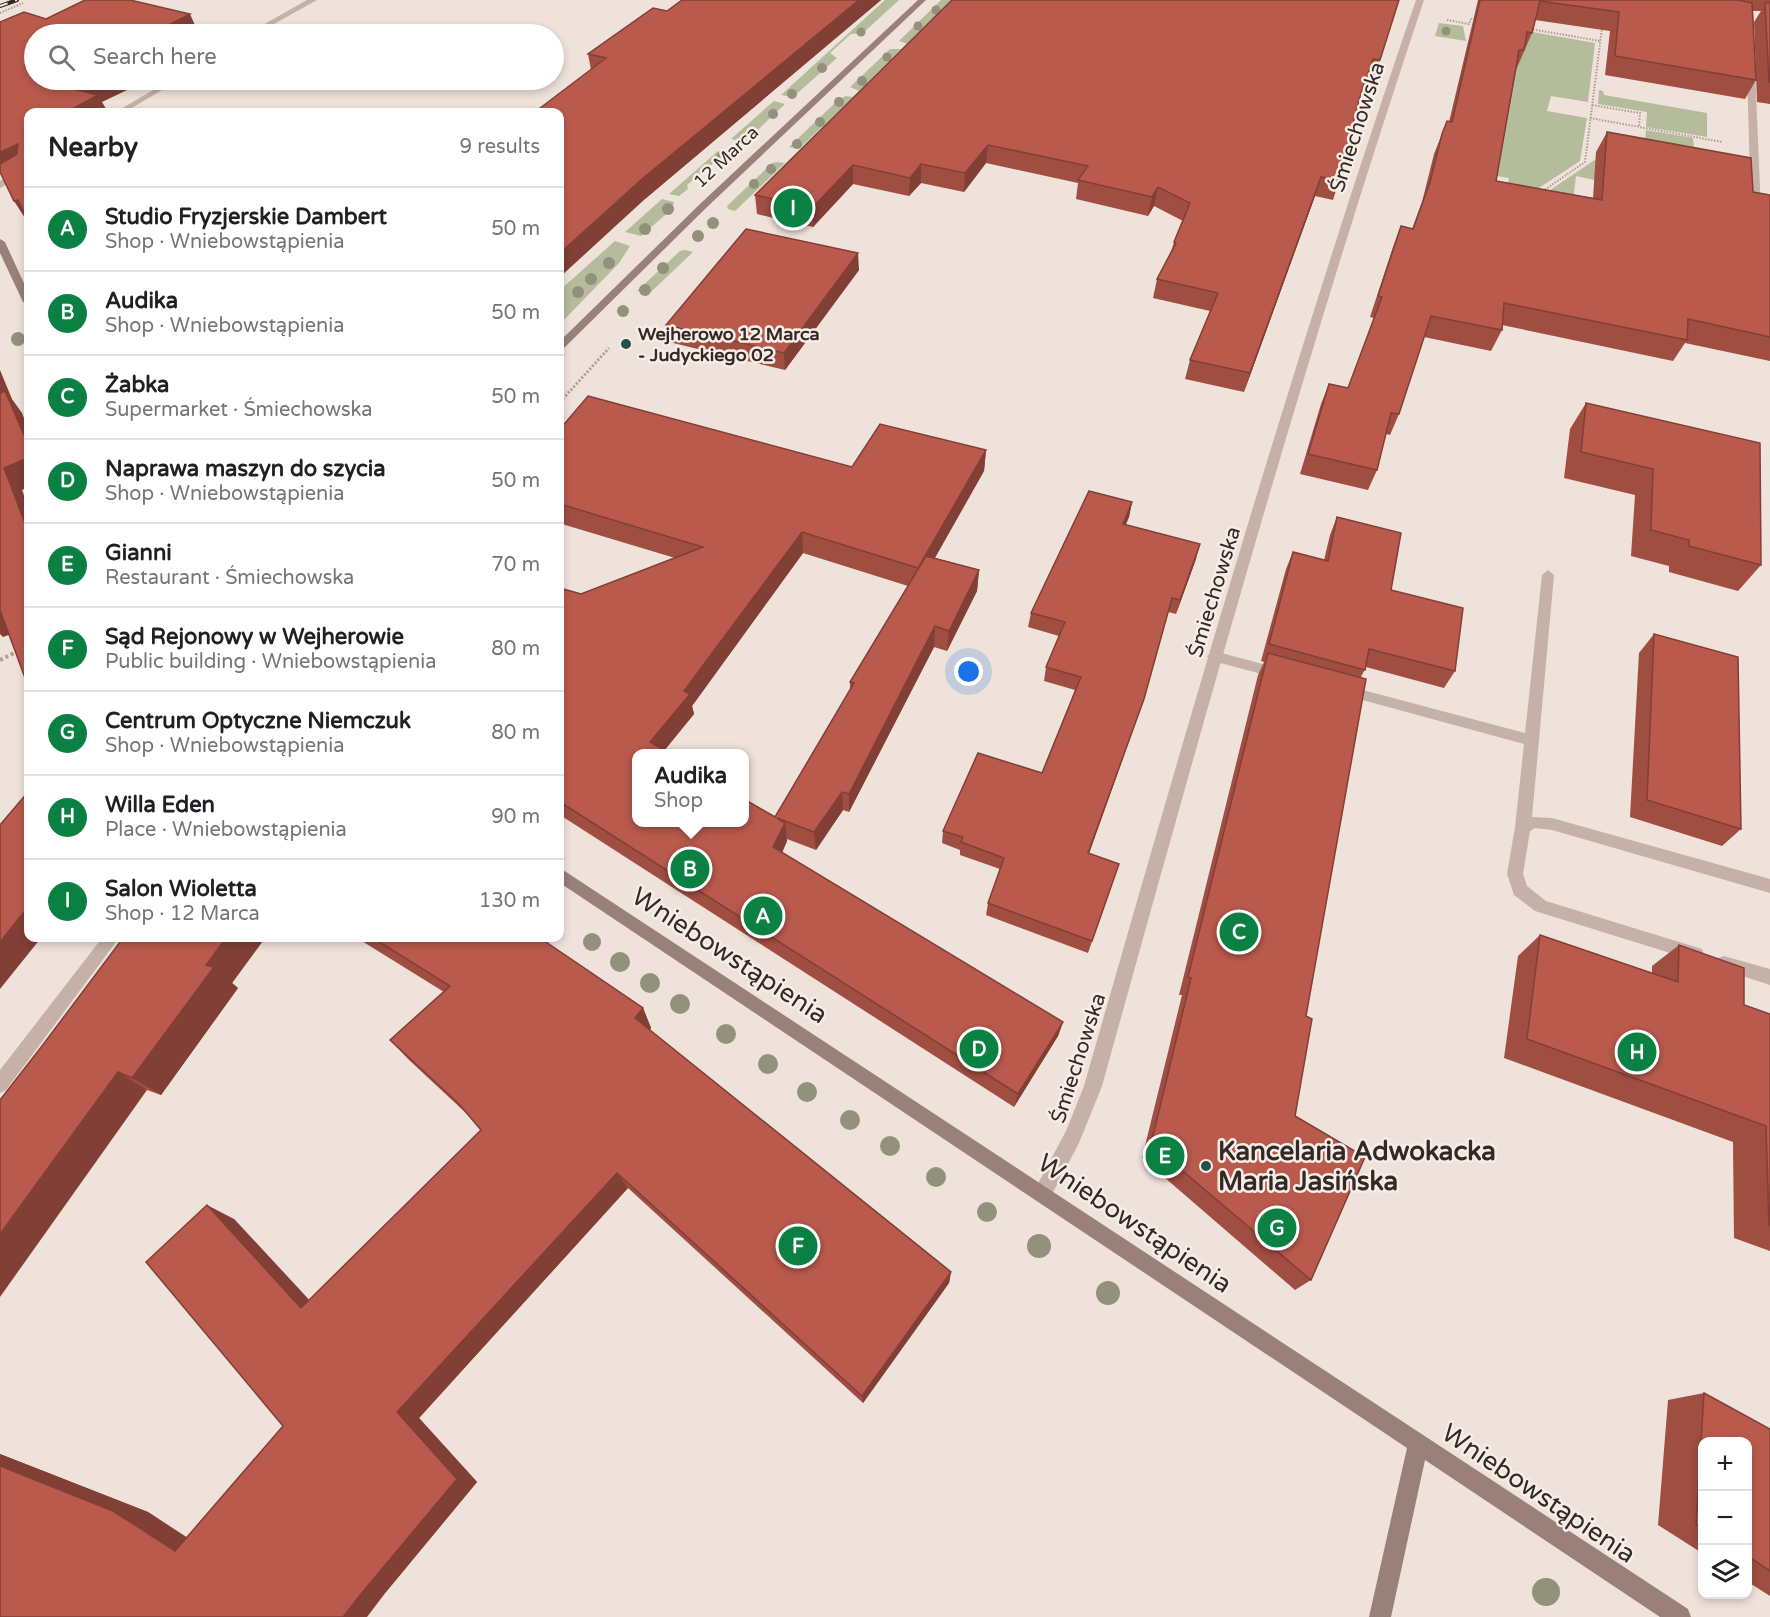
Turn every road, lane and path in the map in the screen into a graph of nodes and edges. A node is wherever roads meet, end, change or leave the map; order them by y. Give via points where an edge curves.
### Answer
1 (313, 0) edge
2 (922, 0) edge
3 (1420, 0) edge
4 (23, 3) dead end
5 (0, 13) edge
6 (1440, 19) dead end
7 (1603, 19) edge
8 (1482, 21) edge
9 (269, 24) edge
10 (1530, 29) edge
11 (1600, 43) junction
12 (1610, 46) dead end
13 (1598, 57) junction
14 (1609, 59) dead end
15 (1751, 63) edge
16 (158, 90) edge
17 (1592, 105) junction
18 (127, 108) edge
19 (1590, 118) junction
20 (1639, 127) junction
21 (1716, 141) dead end
22 (24, 170) edge
23 (0, 185) edge
24 (1539, 193) edge
25 (1756, 211) edge
26 (0, 242) edge
27 (24, 293) edge
28 (564, 342) edge
29 (1548, 575) dead end
30 (24, 649) edge
31 (10, 655) joint
32 (1214, 656) junction
33 (0, 660) edge
34 (1297, 678) edge
35 (1330, 687) edge
36 (1532, 740) junction
37 (1523, 827) junction
38 (564, 878) edge
39 (1770, 886) edge
40 (108, 942) edge
41 (1770, 977) edge
42 (0, 1084) edge
43 (1042, 1193) junction
44 (1418, 1444) junction
45 (1380, 1617) edge
46 (1680, 1617) edge

1 - 9 street
2 - 28 street, 12 Marca
3 - 32 street, Śmiechowska via 1354,195
4 - 5 path
6 - 8 path via 1469,24 1471,19
7 - 11 path
10 - 11 path
11 - 12 path
11 - 13 path
13 - 14 path
13 - 17 path
15 - 25 street
16 - 18 street
17 - 19 path
17 - 20 path via 1640,113
19 - 20 path
19 - 24 path via 1585,162
20 - 21 path
22 - 23 street
26 - 27 street
29 - 36 street
30 - 31 path
31 - 33 path
32 - 34 street
32 - 43 street, Śmiechowska via 1092,1086 1074,1137
35 - 36 street
36 - 37 street
37 - 39 street via 1534,822 1552,824
37 - 41 street via 1515,874 1520,890 1541,906
38 - 43 street, Wniebowstąpienia
40 - 42 street
43 - 44 street, Wniebowstąpienia
44 - 45 street
44 - 46 street, Wniebowstąpienia

